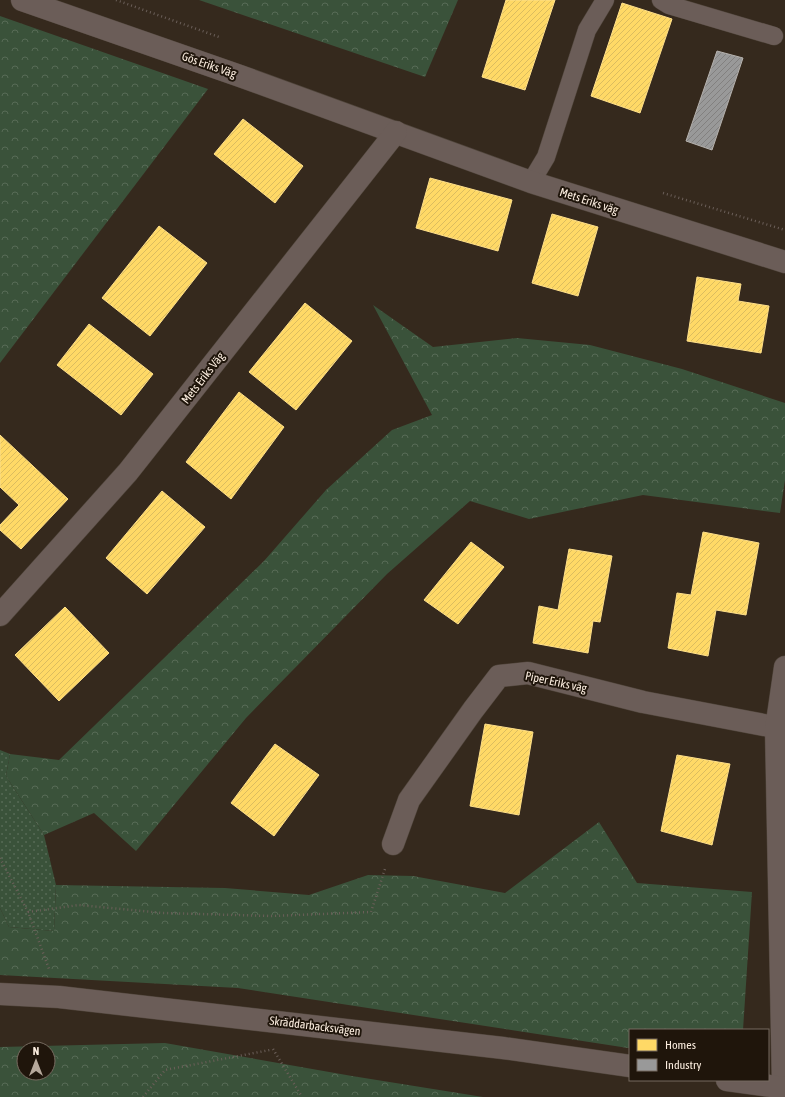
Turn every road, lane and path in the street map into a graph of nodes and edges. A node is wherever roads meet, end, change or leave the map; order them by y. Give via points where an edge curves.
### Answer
1 (22, 0) edge
2 (116, 0) edge
3 (605, 0) edge
4 (661, 0) edge
5 (774, 36) dead end
6 (220, 38) dead end
7 (396, 132) junction
8 (531, 182) junction
9 (658, 191) dead end
10 (785, 230) edge
11 (785, 262) edge
12 (0, 615) edge
13 (785, 667) edge
14 (781, 729) edge
15 (393, 844) joint
16 (0, 858) edge
17 (28, 912) junction
18 (0, 994) edge
19 (59, 996) junction
20 (269, 1021) junction
21 (273, 1050) junction
22 (629, 1066) edge
23 (734, 1081) edge
24 (784, 1088) edge
25 (143, 1097) edge
26 (302, 1097) edge

1 - 7 street, Gös Eriks Väg
2 - 6 path
3 - 8 street via 588,30 546,157
4 - 5 street via 669,5
7 - 8 street, Mets Eriks väg
7 - 12 street, Mets Eriks Väg via 128,472
8 - 11 street, Mets Eriks väg
9 - 10 path
13 - 14 street
14 - 15 street, Piper Eriks väg via 642,702 528,674 499,676 409,800
14 - 24 street
15 - 17 path via 371,912 265,916 163,913 79,904
16 - 17 path
17 - 19 path
18 - 19 street, Skräddarbacksvägen
19 - 20 street, Skräddarbacksvägen
20 - 21 path
20 - 22 street, Skräddarbacksvägen via 503,1048
21 - 25 path via 165,1070
21 - 26 path
23 - 24 street

